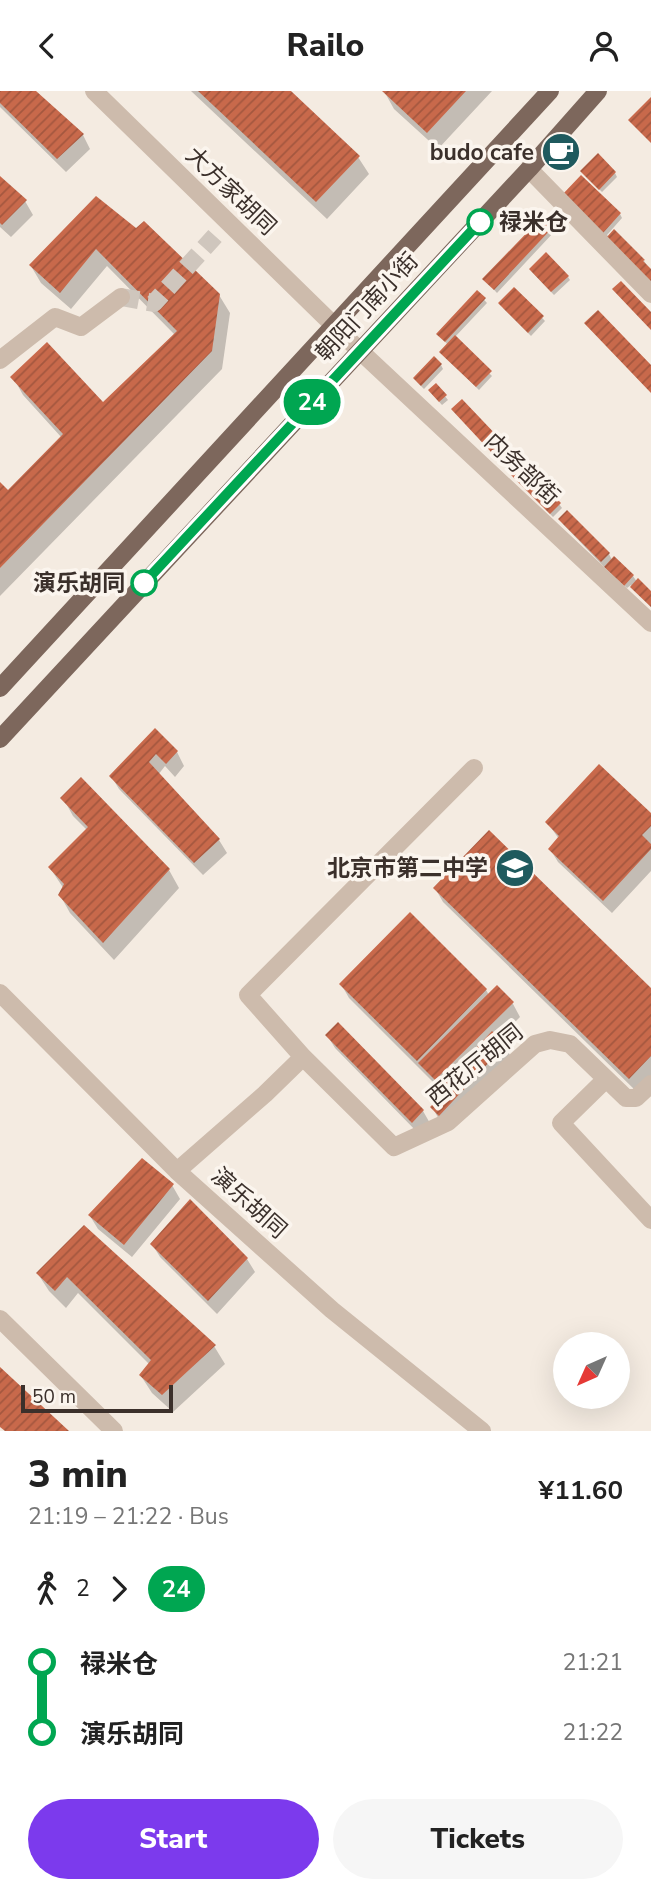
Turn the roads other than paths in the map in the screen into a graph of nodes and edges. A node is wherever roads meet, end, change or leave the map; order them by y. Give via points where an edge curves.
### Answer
1 (94, 91) edge
2 (550, 91) edge
3 (598, 91) edge
4 (529, 169) junction
5 (230, 224) junction
6 (215, 236) tunnel mouth
7 (651, 294) edge
8 (121, 297) dead end
9 (335, 325) junction
10 (360, 351) junction
11 (0, 360) edge
12 (651, 623) edge
13 (0, 688) edge
14 (0, 739) edge
15 (474, 768) dead end
16 (0, 993) edge
17 (303, 1056) junction
18 (606, 1079) junction
19 (651, 1084) edge
20 (177, 1171) junction
21 (651, 1220) edge
22 (0, 1319) edge
23 (114, 1431) edge
24 (482, 1431) edge

1 - 5 street, 大方家胡同
2 - 9 main road, 朝阳门南小街
3 - 4 main road, 朝阳门南小街
4 - 7 street
4 - 10 main road, 朝阳门南小街
5 - 6 street
5 - 9 street, 大方家胡同
8 - 11 street via 81,327 55,317
9 - 10 street, 大方家胡同
9 - 13 main road, 朝阳门南小街
10 - 12 street, 内务部街
10 - 14 main road, 朝阳门南小街
15 - 17 street via 248,995
16 - 20 street, 演乐胡同
17 - 18 street, 西花厅胡同 via 394,1147 448,1122 535,1044 550,1039 570,1044
17 - 20 street
18 - 19 street, 西花厅胡同 via 625,1098 636,1098
18 - 21 street via 561,1123
20 - 24 street, 演乐胡同 via 332,1310
22 - 23 street

